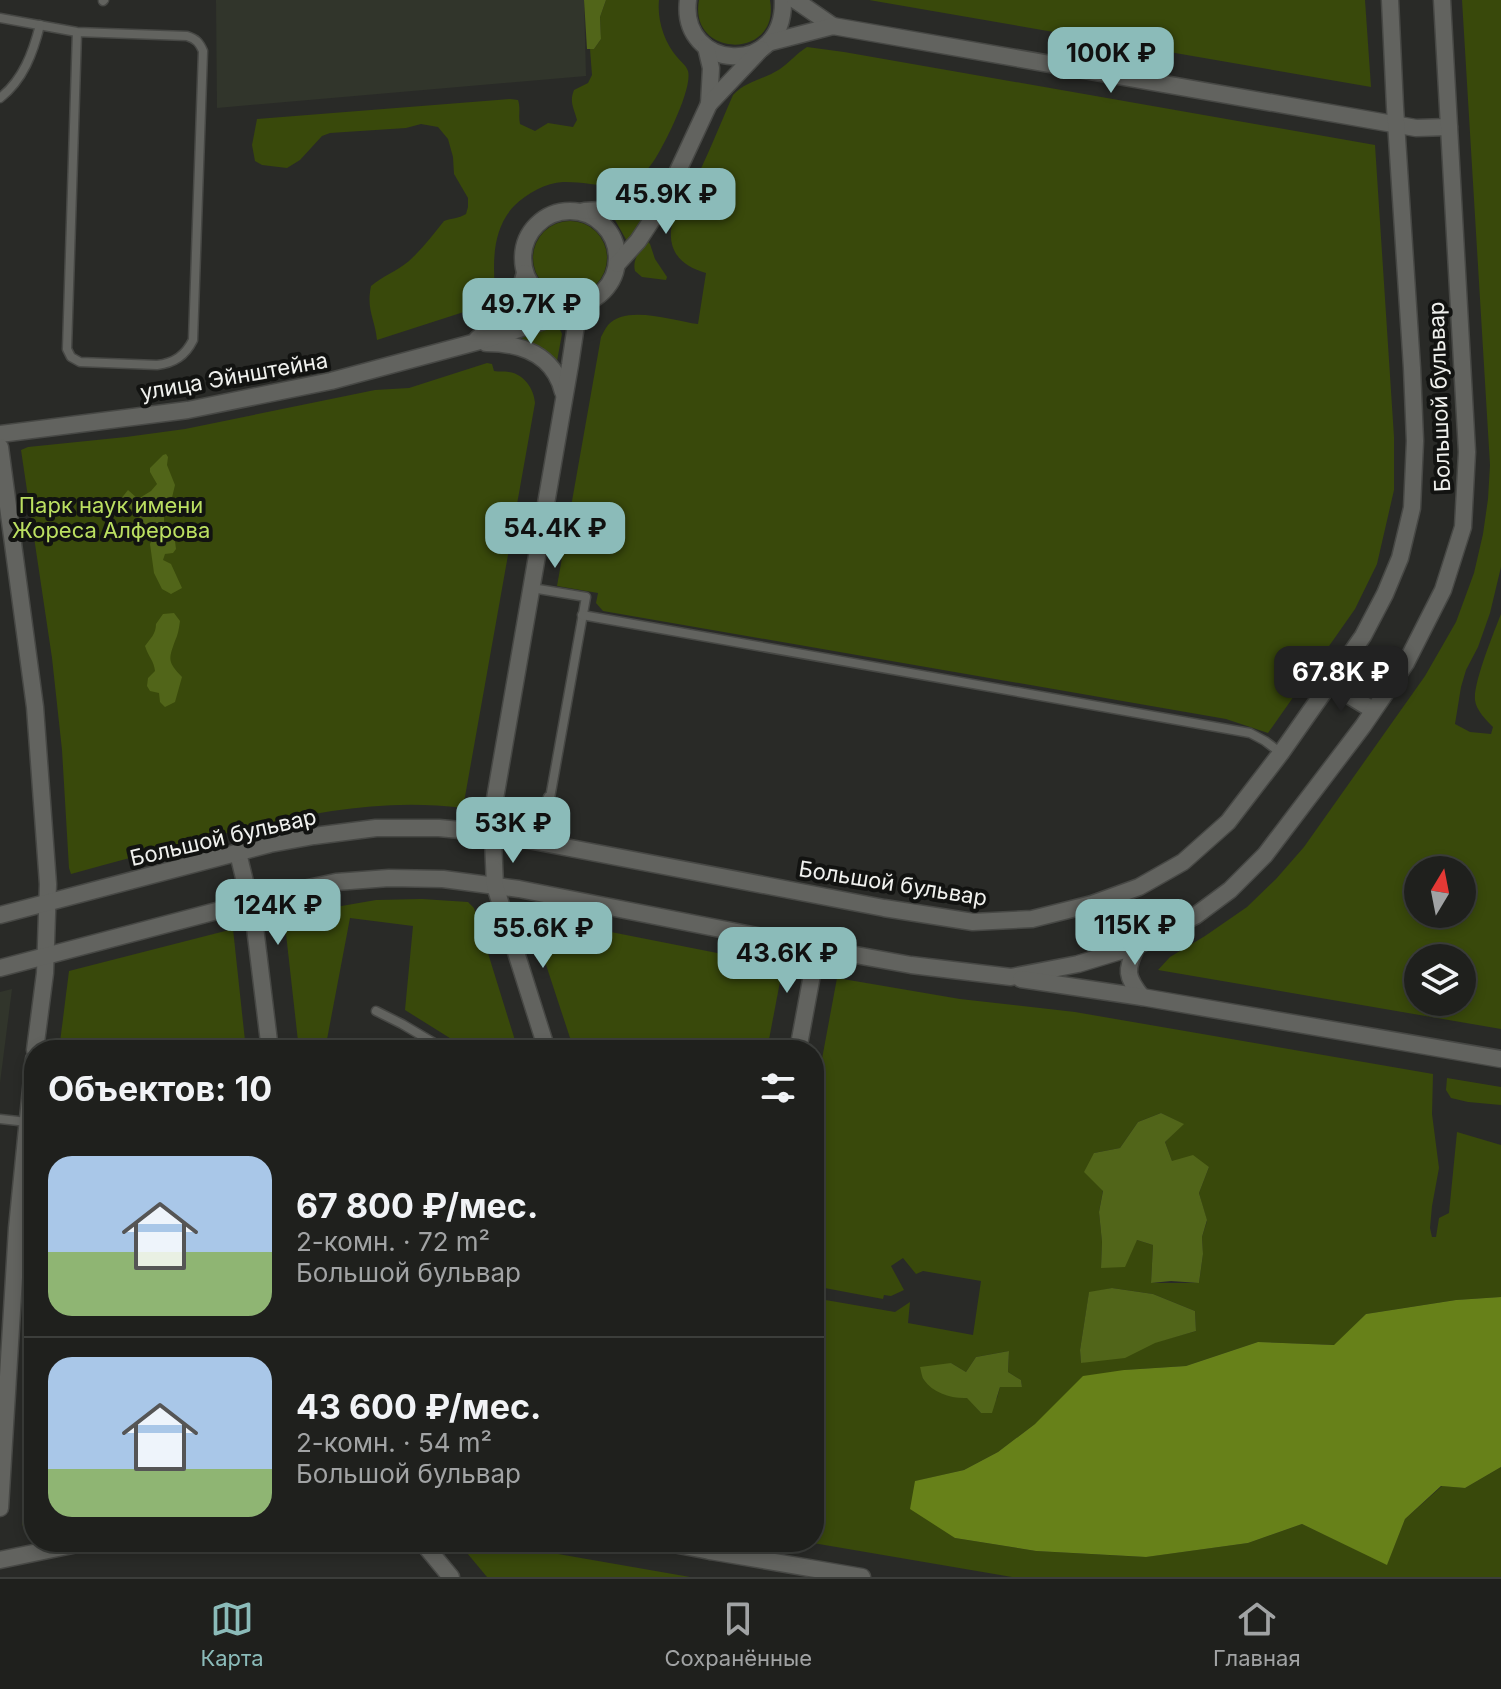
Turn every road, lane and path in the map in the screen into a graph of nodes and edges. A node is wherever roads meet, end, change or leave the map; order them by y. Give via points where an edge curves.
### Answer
1 (688, 0) edge
2 (783, 0) edge
3 (795, 0) edge
4 (1390, 0) edge
5 (1442, 0) edge
6 (0, 18) edge
7 (40, 25) junction
8 (833, 26) junction
9 (77, 32) junction
10 (766, 46) junction
11 (706, 47) junction
12 (0, 98) edge
13 (709, 104) junction
14 (1396, 124) junction
15 (1449, 127) junction
16 (675, 180) junction
17 (575, 211) junction
18 (81, 223) dead end
19 (71, 226) junction
20 (617, 264) junction
21 (525, 273) junction
22 (575, 305) junction
23 (472, 342) junction
24 (564, 397) junction
25 (0, 434) edge
26 (0, 447) edge
27 (532, 588) junction
28 (582, 615) junction
29 (1330, 684) junction
30 (1373, 710) junction
31 (1281, 753) junction
32 (548, 797) dead end
33 (492, 833) junction
34 (238, 853) junction
35 (495, 886) junction
36 (251, 902) junction
37 (46, 903) junction
38 (0, 915) edge
39 (1137, 946) junction
40 (817, 948) junction
41 (45, 957) junction
42 (0, 968) edge
43 (1011, 977) junction
44 (1142, 997) junction
45 (376, 1011) dead end
46 (36, 1040) edge
47 (269, 1040) edge
48 (429, 1040) edge
49 (544, 1040) edge
50 (800, 1040) edge
51 (1501, 1059) edge
52 (0, 1119) edge
53 (24, 1122) edge
54 (24, 1154) edge
55 (0, 1508) edge
56 (39, 1552) edge
57 (430, 1552) edge
58 (740, 1552) edge
59 (0, 1560) edge
60 (451, 1577) edge
61 (862, 1577) edge

1 - 11 street via 689,24
2 - 10 street via 779,29
3 - 8 street
4 - 14 street, Большой бульвар
5 - 15 street, Большой бульвар
6 - 7 lane
7 - 9 lane
7 - 12 lane via 19,80
8 - 10 street
8 - 14 street
9 - 19 lane
9 - 19 lane via 187,36 203,51 193,340 180,357 157,365 80,362 71,357
10 - 11 street via 733,57
10 - 13 street
11 - 13 street
13 - 16 street
14 - 15 street
14 - 29 street, Большой бульвар via 1415,441 1412,508 1385,594
15 - 30 street, Большой бульвар via 1467,452 1463,527 1443,590 1406,663
16 - 17 street via 630,205
16 - 20 street via 645,231
17 - 20 street via 607,229
17 - 21 street via 551,214 533,229 523,250
18 - 19 lane
20 - 22 street via 608,287 591,301
21 - 22 street via 548,300
21 - 23 street via 503,317
22 - 23 street, улица Эйнштейна via 553,318
22 - 24 street
23 - 24 street via 538,354 560,378
23 - 25 street, улица Эйнштейна via 231,402
24 - 27 street
26 - 37 street via 35,707
27 - 28 lane via 586,597
27 - 33 street
28 - 31 lane via 1250,733
28 - 32 lane
29 - 30 street
29 - 31 street, Большой бульвар
30 - 39 street, Большой бульвар via 1265,855 1230,890 1195,916
31 - 33 street, Большой бульвар via 1228,822 1183,862 1139,887 1032,919 973,922 884,908
33 - 34 street, Большой бульвар via 376,828
33 - 35 street
34 - 36 street
34 - 37 street, Большой бульвар
35 - 36 street, Большой бульвар via 389,878 336,882
35 - 40 street, Большой бульвар
35 - 49 street
36 - 41 street, Большой бульвар
36 - 47 street
37 - 38 street, Большой бульвар
37 - 41 street
39 - 43 street, Большой бульвар
39 - 44 street via 1128,971
40 - 43 street, Большой бульвар
40 - 50 street
41 - 42 street, Большой бульвар
41 - 46 street
43 - 44 street
44 - 51 street
45 - 48 lane
52 - 53 lane
54 - 55 street
56 - 59 street
57 - 60 street
58 - 61 street

